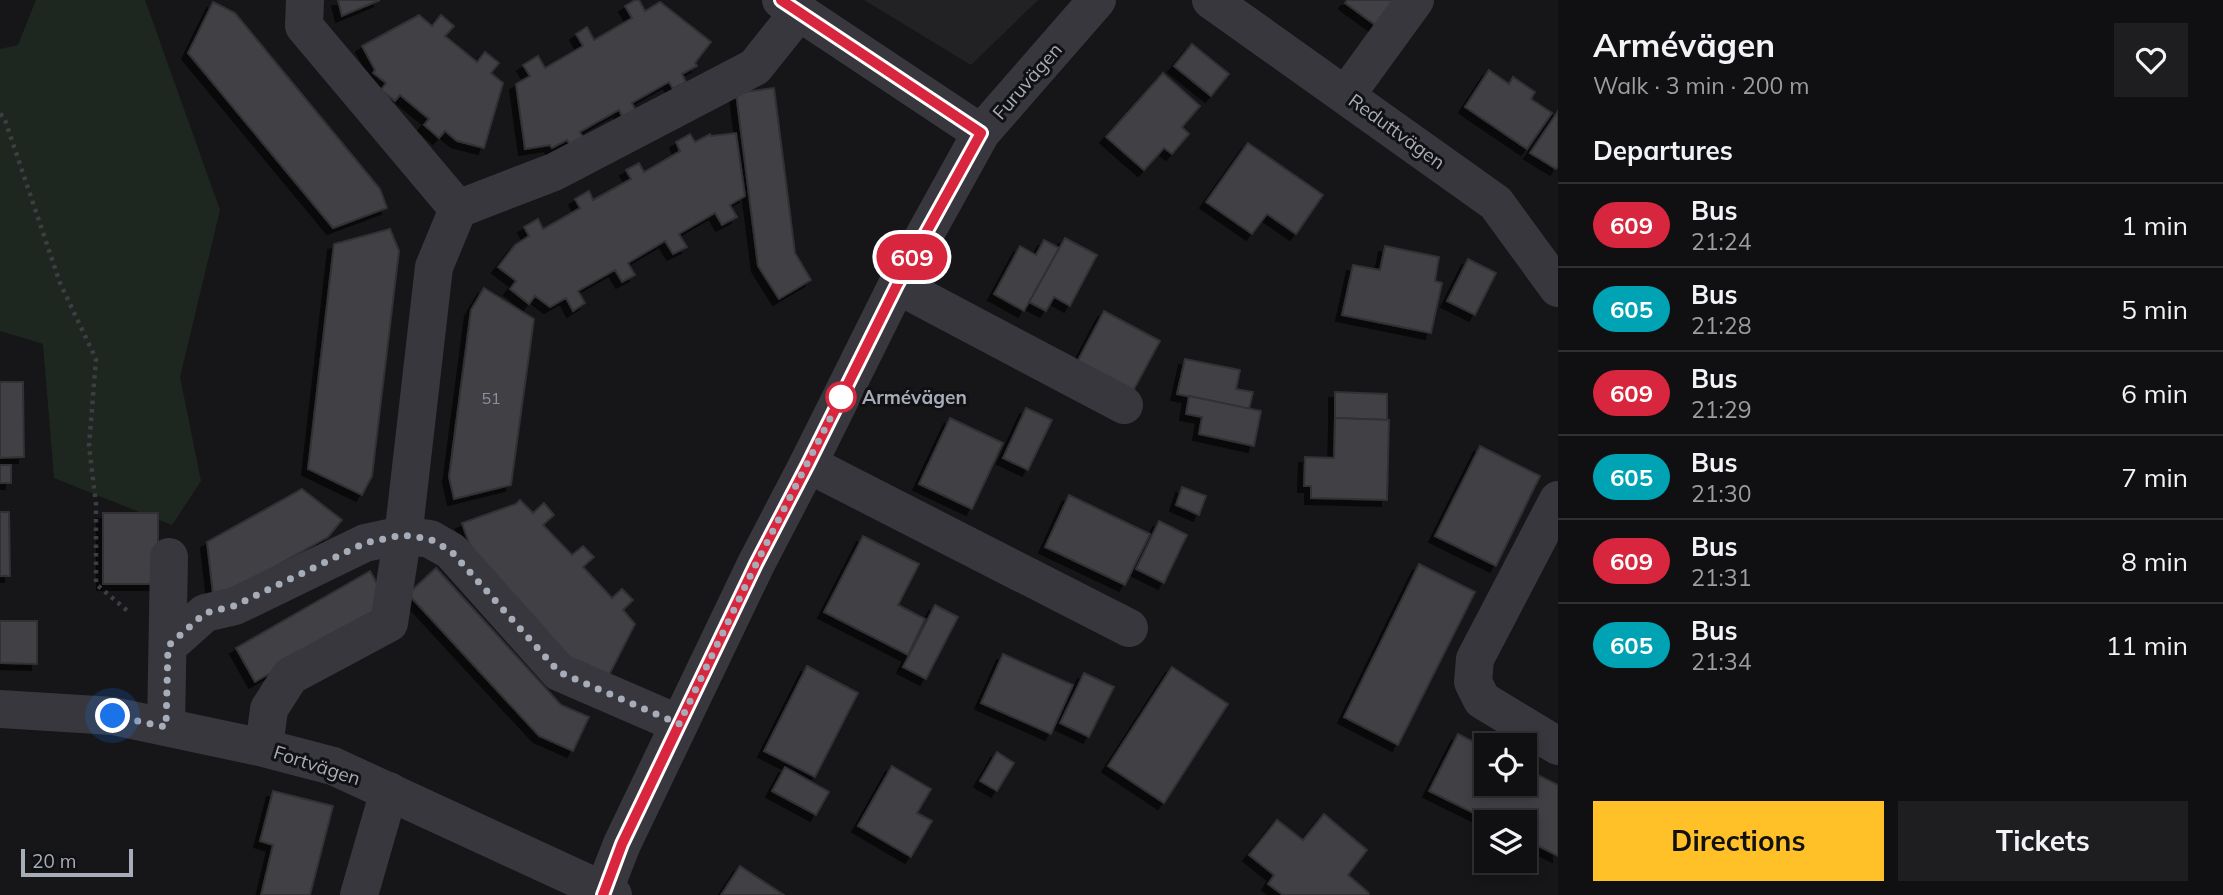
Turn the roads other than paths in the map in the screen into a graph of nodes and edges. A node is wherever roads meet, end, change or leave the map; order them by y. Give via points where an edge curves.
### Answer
1 (305, 0) edge
2 (1097, 0) edge
3 (1211, 0) edge
4 (1415, 0) edge
5 (790, 6) edge
6 (1346, 95) junction
7 (981, 133) junction
8 (458, 209) junction
9 (897, 285) junction
10 (1558, 288) edge
11 (1124, 405) dead end
12 (808, 464) junction
13 (1558, 499) edge
14 (402, 535) junction
15 (169, 558) dead end
16 (1129, 628) dead end
17 (168, 646) junction
18 (0, 709) edge
19 (679, 724) junction
20 (166, 727) junction
21 (1558, 747) edge
22 (264, 748) junction
23 (389, 791) junction
24 (607, 893) edge
25 (359, 895) edge

1 - 8 street via 304,26
2 - 7 street, Furuvägen
3 - 6 street, Reduttvägen
4 - 6 street
5 - 7 street
5 - 8 street via 755,66 554,172
6 - 10 street, Reduttvägen via 1496,203
7 - 9 street, Furuvägen
8 - 14 street via 434,267
9 - 11 street
9 - 12 street, Furuvägen
12 - 16 street
12 - 19 street, Furuvägen
13 - 21 street via 1475,659 1473,682 1482,700
14 - 17 street via 365,543 234,606 205,613
14 - 19 street via 430,539 451,551 559,672
14 - 22 street via 389,623 290,676 269,709
15 - 17 street
17 - 20 street
18 - 20 street, Fortvägen via 113,716
19 - 24 street, Furuvägen via 622,844
20 - 22 street, Fortvägen
22 - 23 street, Fortvägen via 334,766
23 - 24 street, Fortvägen
23 - 25 street

